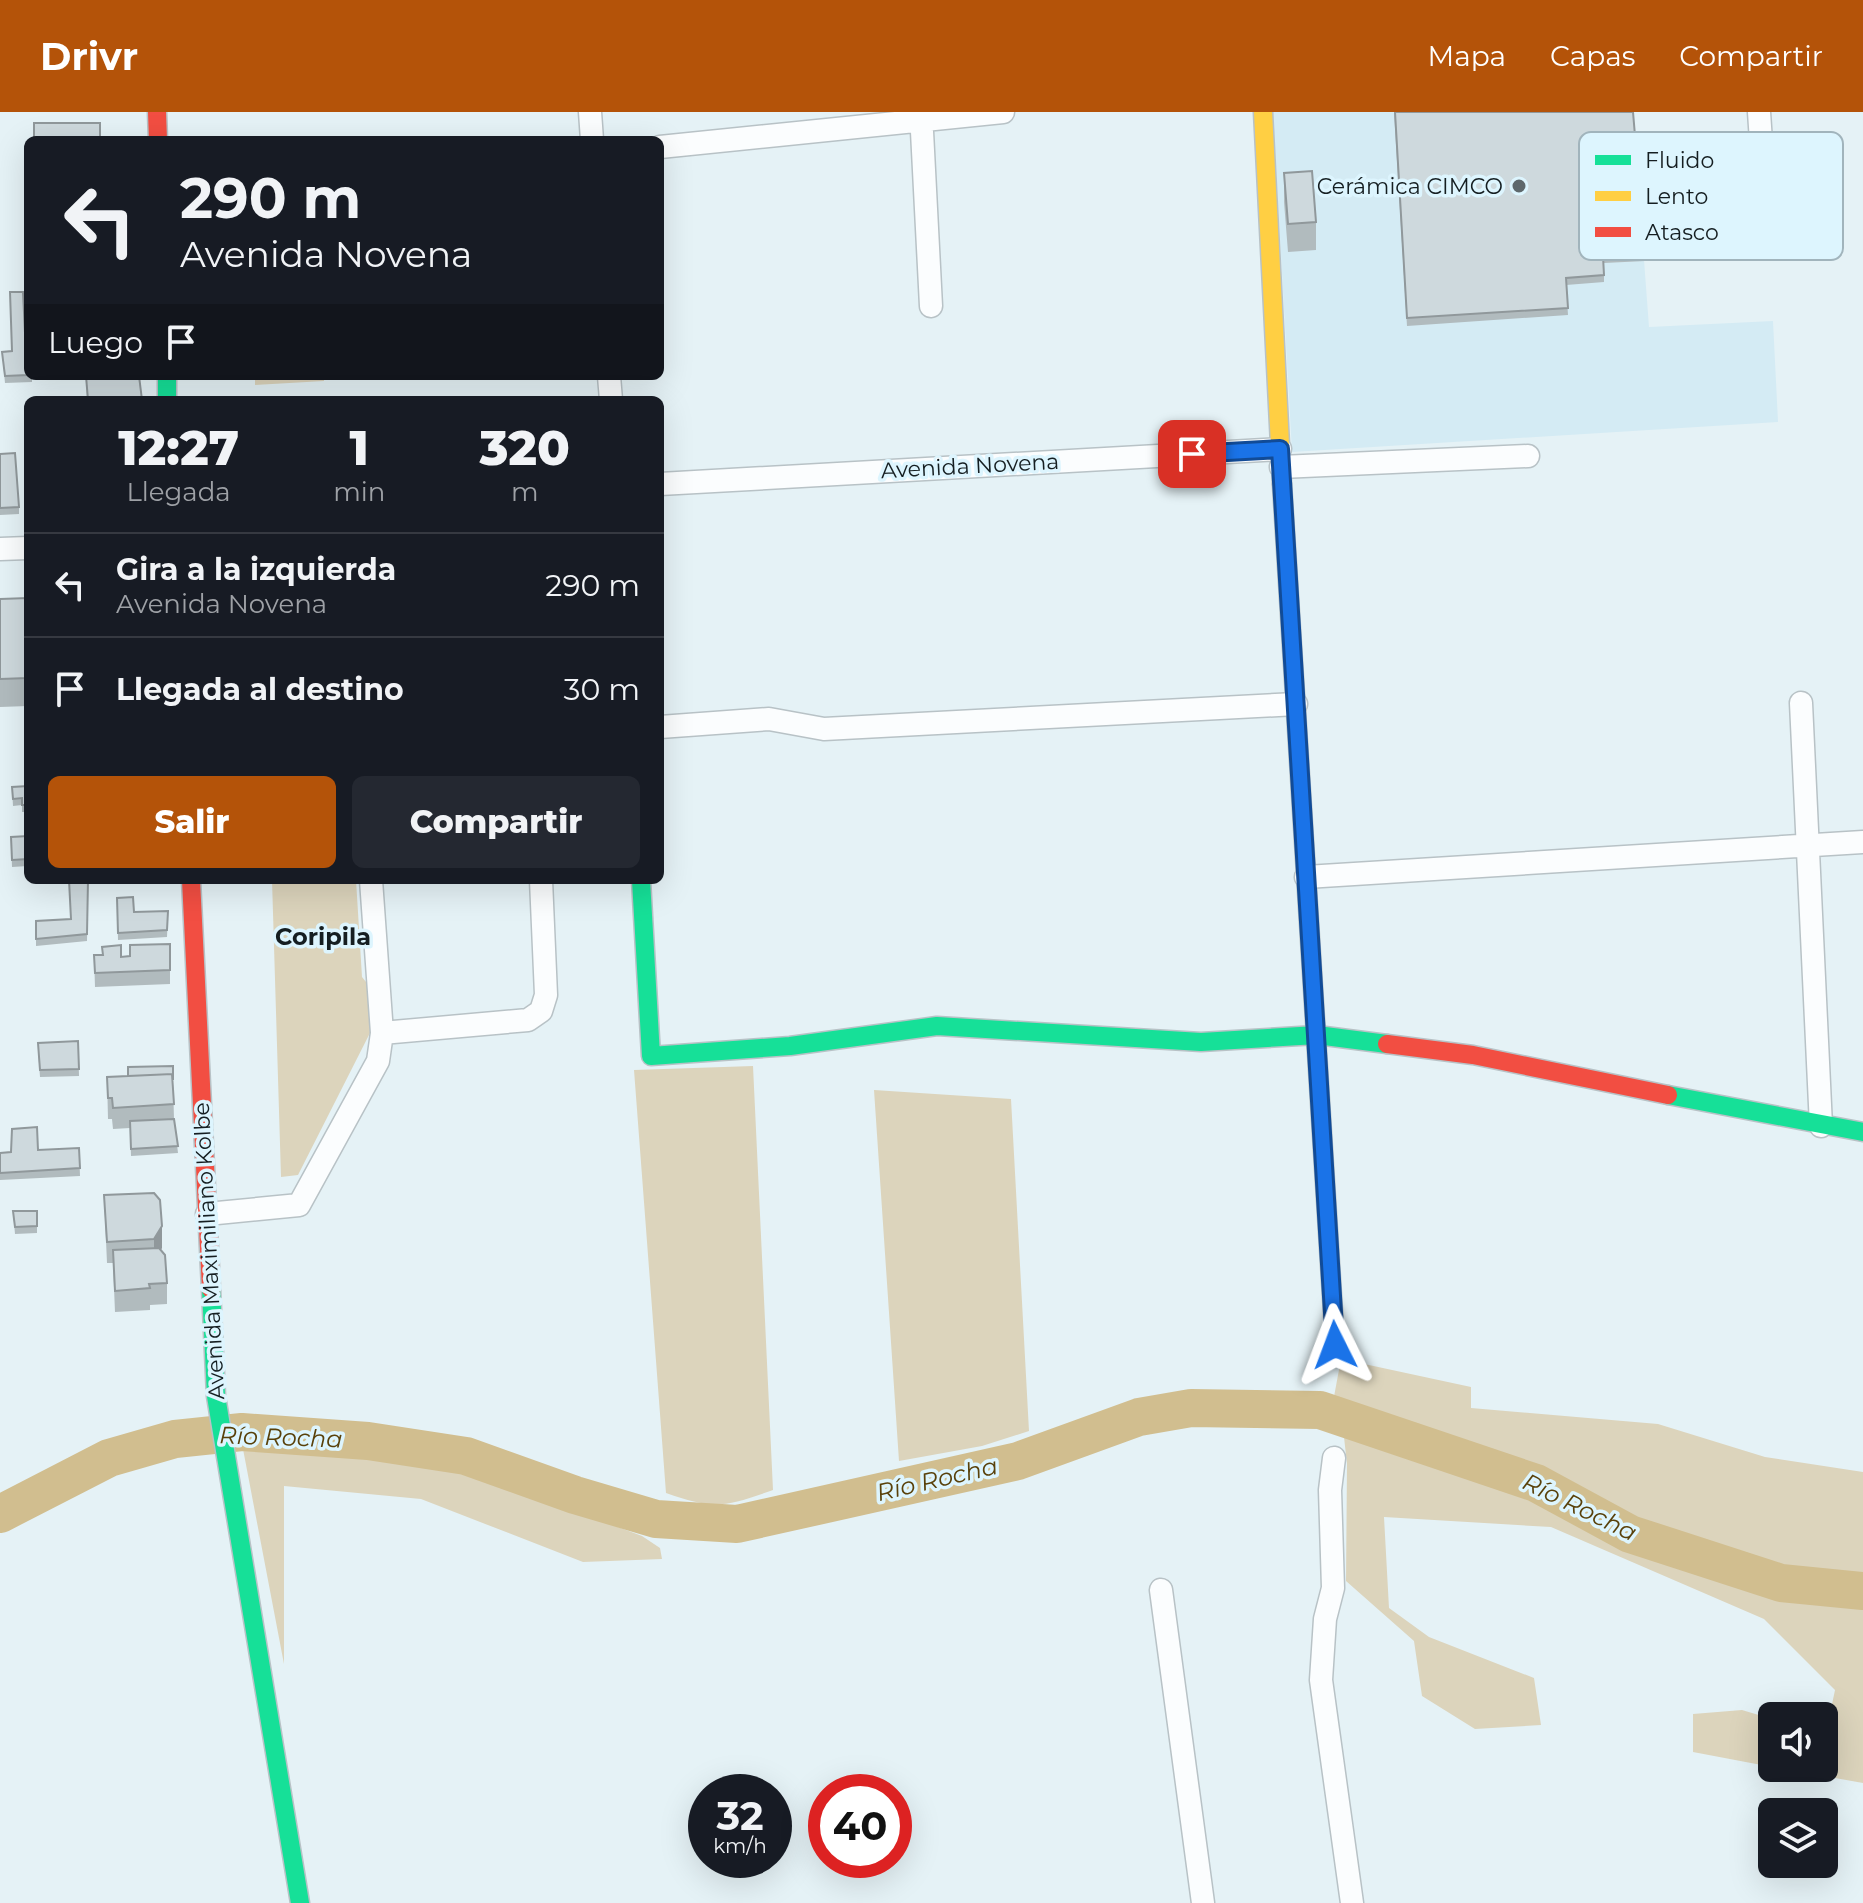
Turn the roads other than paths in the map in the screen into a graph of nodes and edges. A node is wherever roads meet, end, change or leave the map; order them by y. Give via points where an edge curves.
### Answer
1 (157, 112) edge
2 (590, 112) edge
3 (1003, 112) edge
4 (1263, 112) edge
5 (1759, 112) edge
6 (921, 117) edge
7 (1760, 132) edge
8 (158, 136) edge
9 (592, 136) edge
10 (664, 147) edge
11 (931, 306) dead end
12 (1528, 456) dead end
13 (1280, 458) junction
14 (664, 484) edge
15 (24, 548) edge
16 (0, 549) edge
17 (1801, 703) dead end
18 (1296, 704) junction
19 (664, 727) edge
20 (1863, 842) edge
21 (1808, 846) junction
22 (1306, 877) junction
23 (191, 884) edge
24 (371, 884) edge
25 (541, 884) edge
26 (641, 884) edge
27 (382, 1033) junction
28 (1317, 1035) junction
29 (1821, 1126) junction
30 (1863, 1132) edge
31 (207, 1214) junction
32 (1335, 1345) dead end
33 (1334, 1458) dead end
34 (1161, 1590) dead end
35 (293, 1898) edge
36 (1203, 1903) edge
37 (1346, 1903) edge
38 (1352, 1903) edge

1 - 8 street
2 - 9 street
3 - 6 street
4 - 13 street
5 - 7 street
6 - 10 street
6 - 11 street
12 - 13 street, Avenida Novena
13 - 14 street, Avenida Novena
13 - 18 street
15 - 16 street
17 - 21 street
18 - 19 street via 824,729 769,719
18 - 22 street
20 - 21 street
21 - 22 street
21 - 29 street
22 - 28 street
23 - 31 street, Avenida Maximiliano Kolbe
24 - 27 street
25 - 27 street via 546,995 541,1011 528,1020
26 - 28 street via 651,1056 790,1046 937,1026 1201,1042
27 - 31 street via 378,1061 299,1205
28 - 29 street via 1473,1055
28 - 32 street
29 - 30 street
31 - 35 street, Avenida Maximiliano Kolbe via 216,1396
33 - 38 street via 1333,1588 1321,1680
34 - 36 street
37 - 38 street

